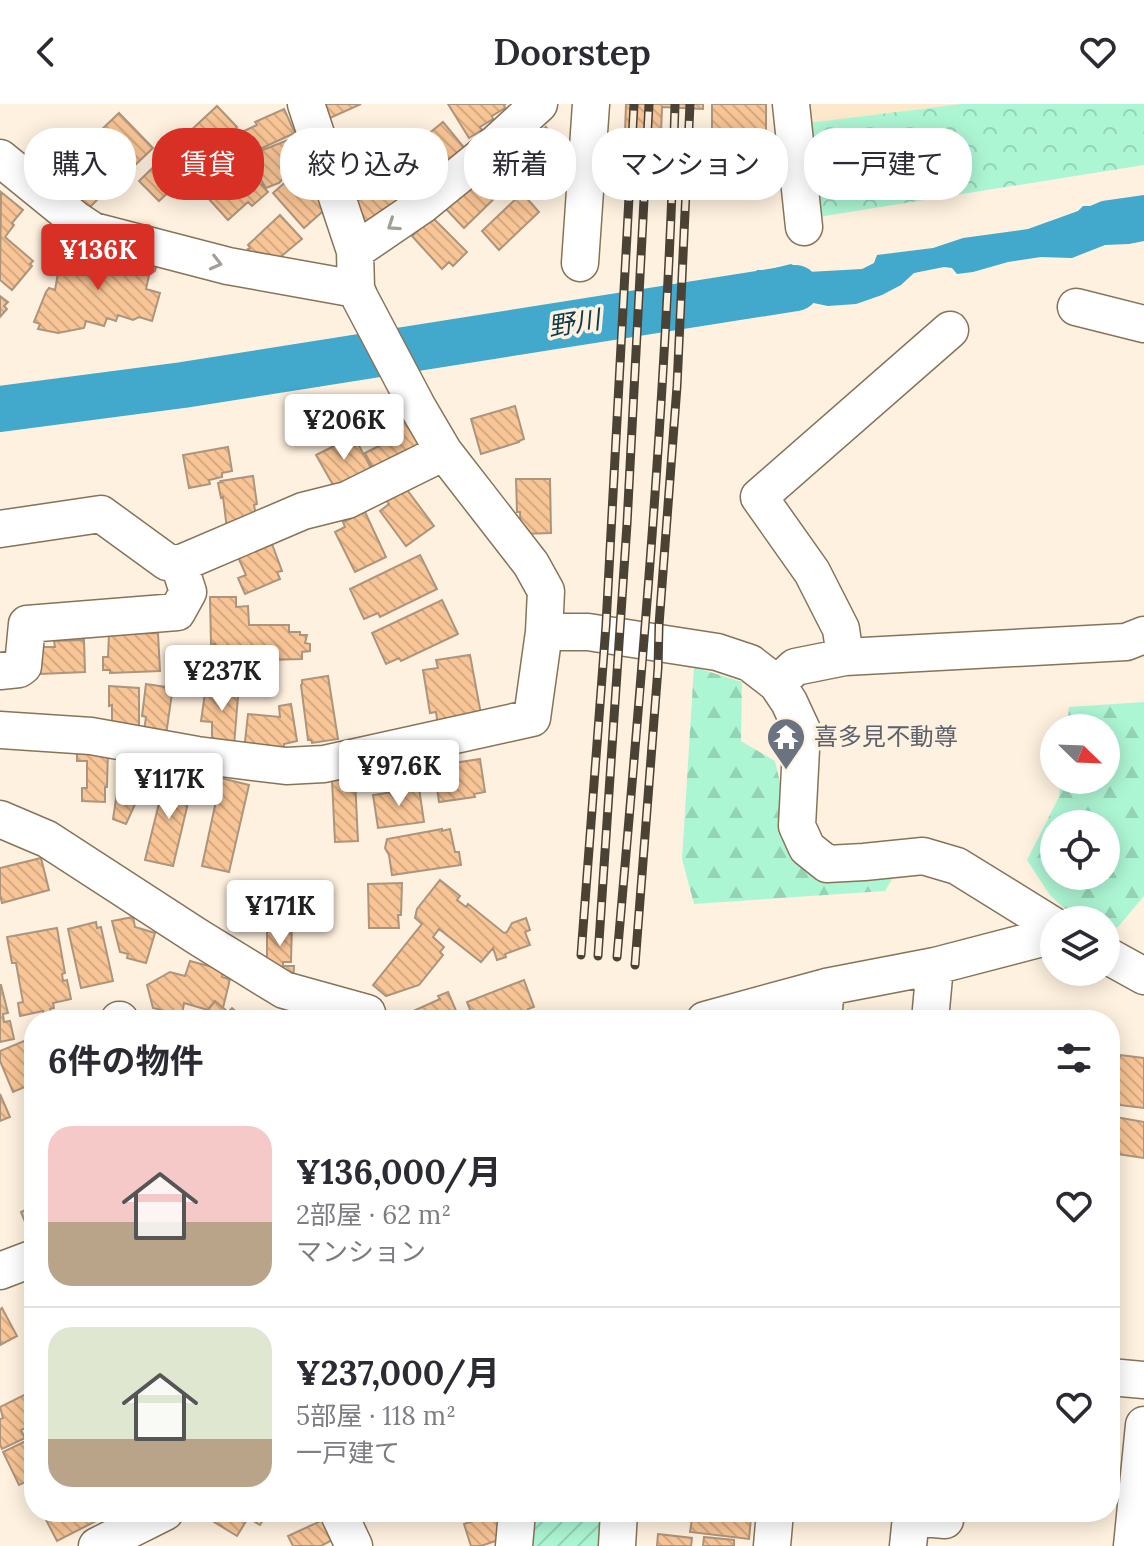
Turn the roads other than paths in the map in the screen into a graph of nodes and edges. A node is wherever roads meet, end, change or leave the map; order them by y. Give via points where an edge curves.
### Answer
1 (306, 104) edge
2 (539, 104) edge
3 (591, 104) edge
4 (791, 104) edge
5 (0, 158) edge
6 (804, 227) dead end
7 (355, 251) junction
8 (580, 263) dead end
9 (358, 293) junction
10 (1076, 307) dead end
11 (1144, 324) edge
12 (950, 330) dead end
13 (444, 452) junction
14 (0, 529) edge
15 (179, 564) junction
16 (544, 632) junction
17 (1144, 635) edge
18 (845, 657) junction
19 (0, 671) edge
20 (777, 684) junction
21 (0, 730) edge
22 (0, 819) edge
23 (1040, 917) edge
24 (1040, 939) edge
25 (1120, 963) edge
26 (935, 966) junction
27 (1144, 976) edge
28 (824, 1003) edge
29 (356, 1010) edge
30 (775, 1010) edge
31 (931, 1010) edge
32 (24, 1262) edge
33 (0, 1271) edge
34 (1120, 1378) edge
35 (1144, 1380) edge
36 (1144, 1425) edge
37 (145, 1522) edge
38 (343, 1522) edge
39 (516, 1522) edge
40 (618, 1522) edge
41 (774, 1522) edge
42 (910, 1522) edge
43 (97, 1546) edge
44 (354, 1546) edge
45 (514, 1546) edge
46 (617, 1546) edge
47 (772, 1546) edge
48 (908, 1546) edge
49 (1132, 1546) edge

1 - 7 street
2 -> 7 street via 421,206
3 - 8 street
4 - 6 street
5 -> 9 street via 93,231
7 - 9 street
9 - 13 street
10 - 11 street
12 - 18 street via 759,497 812,572 841,629
13 - 15 street via 347,500 303,511
13 - 16 street via 531,564 546,591
14 - 15 street via 101,514 167,562
15 - 19 street via 188,592 177,612 27,624 23,666
16 - 20 street via 588,632 717,652 750,663
16 - 21 street via 532,718 324,764 286,766 91,736
17 - 18 street via 1126,642
18 - 20 street via 795,667
20 - 23 street via 802,730 797,826 807,848 827,864 934,859 957,866
22 - 29 street via 47,839 284,990
24 - 26 street
25 - 27 street
26 - 28 street
26 - 31 street
28 - 30 street
32 - 33 street
34 - 35 street
36 - 49 street
37 - 43 street
38 - 44 street
39 - 45 street
40 - 46 street
41 - 47 street
42 - 48 street

